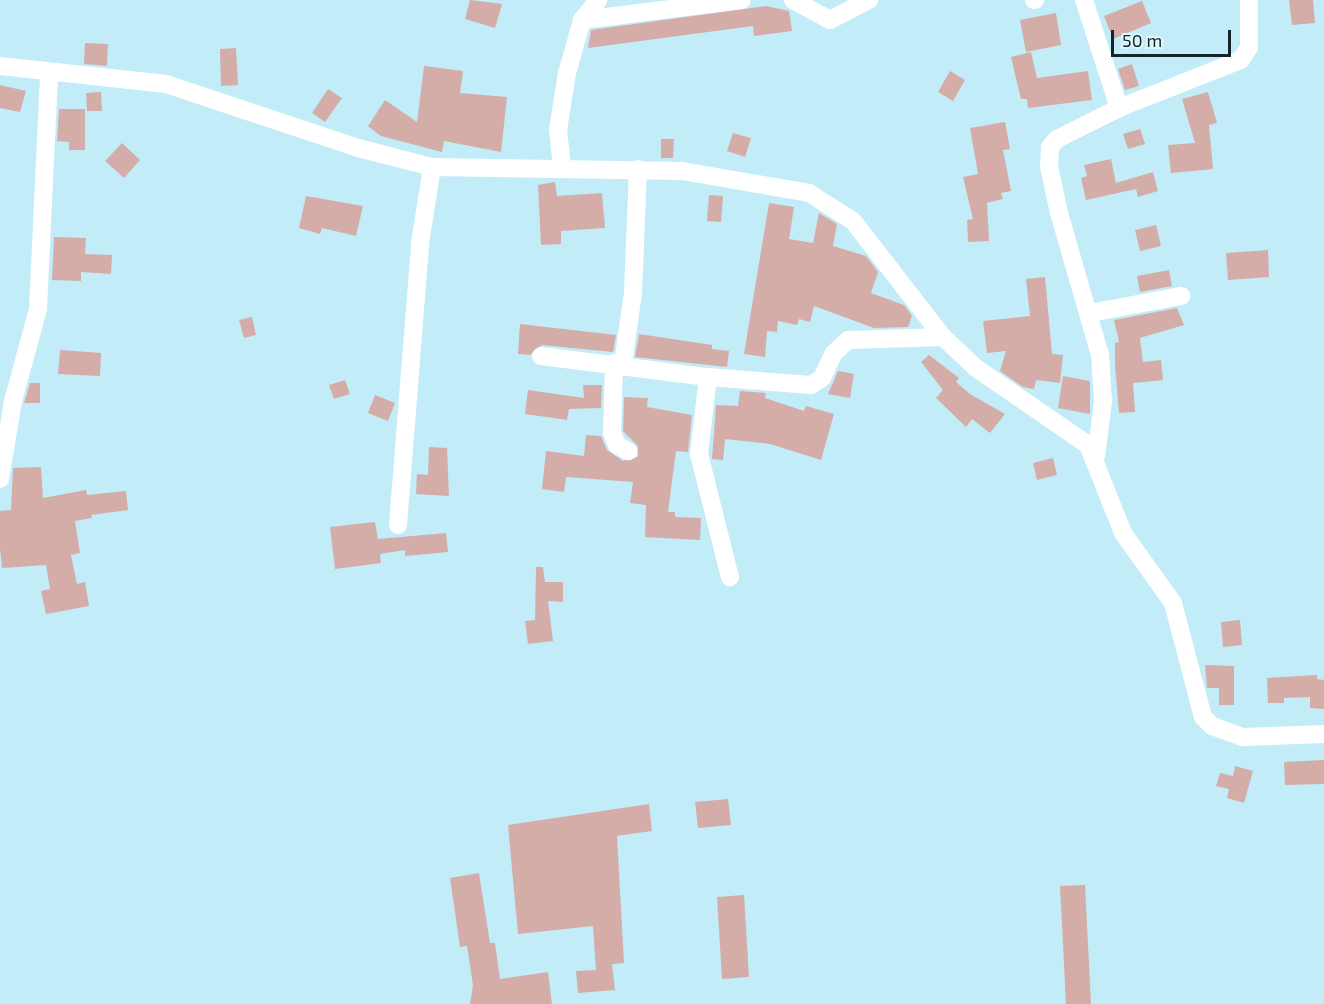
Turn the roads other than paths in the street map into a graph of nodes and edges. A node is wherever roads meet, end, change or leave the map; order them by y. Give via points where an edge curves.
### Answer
1 (598, 0) edge
2 (742, 0) edge
3 (793, 0) edge
4 (869, 0) edge
5 (1084, 0) edge
6 (1249, 0) edge
7 (582, 20) junction
8 (0, 66) edge
9 (49, 73) junction
10 (1119, 108) junction
11 (432, 167) junction
12 (562, 167) junction
13 (638, 169) junction
14 (1180, 296) dead end
15 (1090, 313) junction
16 (943, 337) junction
17 (541, 356) dead end
18 (619, 364) junction
19 (708, 378) junction
20 (628, 451) dead end
21 (1095, 457) junction
22 (0, 479) edge
23 (398, 525) dead end
24 (730, 577) dead end
25 (1324, 734) edge

1 - 7 street
2 - 7 street
3 - 4 street via 830,20
5 - 10 street
6 - 10 street via 1249,47 1241,60
7 - 12 street via 560,110
8 - 9 street
9 - 11 street via 166,84 358,148
9 - 22 street via 38,309 13,401
10 - 15 street via 1057,139 1049,155 1059,213
11 - 12 street
11 - 23 street via 420,243
12 - 13 street
13 - 16 street via 682,171 778,185 809,193 838,208 864,234
13 - 18 street via 633,293
14 - 15 street
15 - 21 street via 1103,374 1101,430
16 - 19 street via 848,340 833,354 822,378 811,385
16 - 21 street via 976,368 1076,435
17 - 18 street
18 - 19 street
18 - 20 street via 612,433 617,445
19 - 24 street via 699,454
21 - 25 street via 1123,533 1173,603 1203,717 1212,726 1243,737

